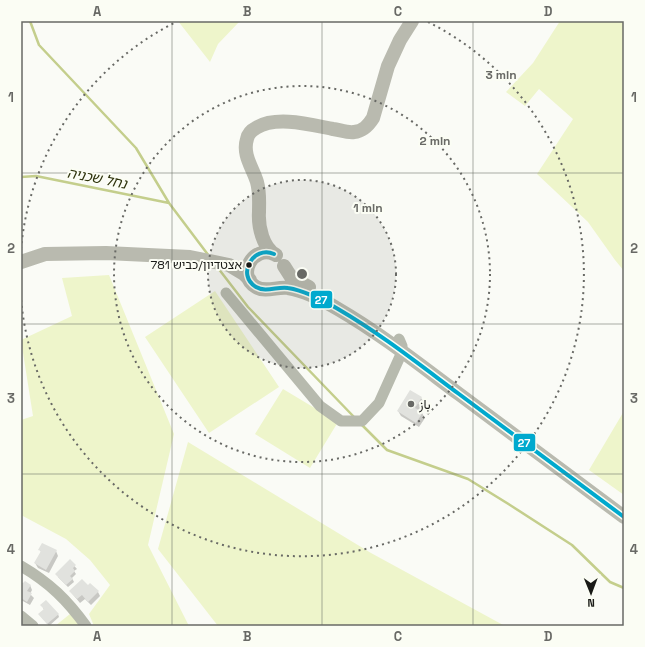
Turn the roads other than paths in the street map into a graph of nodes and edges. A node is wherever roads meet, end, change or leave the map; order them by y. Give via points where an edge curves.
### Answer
1 (412, 21) edge
2 (260, 230) junction
3 (274, 254) junction
4 (253, 257) junction
5 (21, 262) edge
6 (224, 264) junction
7 (284, 266) junction
8 (250, 280) junction
9 (274, 288) junction
10 (226, 293) dead end
11 (400, 345) junction
12 (624, 506) edge
13 (624, 517) edge
14 (21, 566) edge
15 (21, 616) edge
16 (33, 626) edge
17 (86, 626) edge

1 - 2 main road via 388,66 369,125 353,133 285,121 258,126 248,136 245,147 249,165 257,181
2 - 3 main road
2 - 4 main road via 258,249
3 - 4 main road via 264,252
3 - 7 main road
4 - 6 main road via 241,262
4 - 8 main road via 247,267
5 - 6 main road via 45,254 106,252 190,257
6 - 8 main road via 236,269
7 - 9 main road via 283,278
7 - 11 main road via 290,277 351,308
8 - 9 main road via 256,287
9 - 11 main road via 287,287 322,300
10 - 11 street via 320,406 341,421 362,421 379,403
11 - 12 main road
11 - 13 main road
14 - 17 street via 59,593
15 - 16 street

